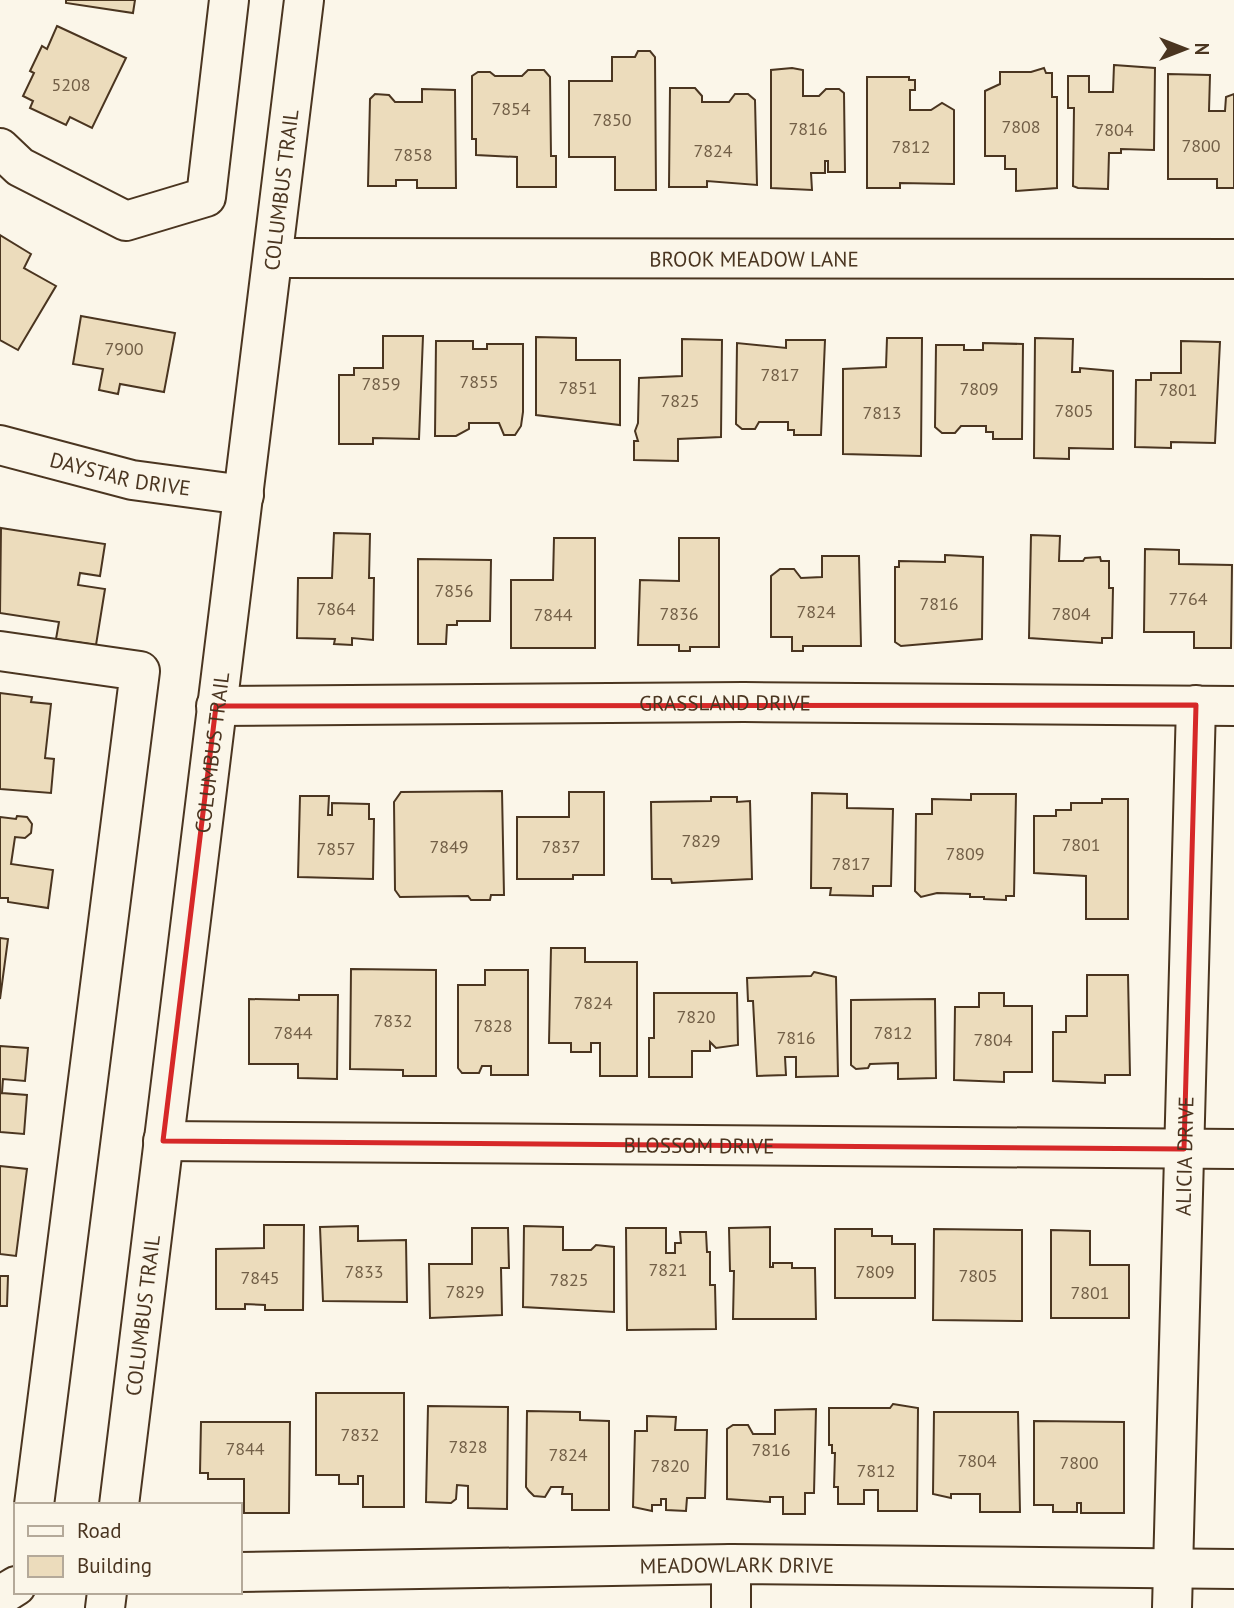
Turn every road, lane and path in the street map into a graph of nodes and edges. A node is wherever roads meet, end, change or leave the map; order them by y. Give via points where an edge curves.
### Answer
1 (229, 0) edge
2 (304, 0) edge
3 (0, 148) edge
4 (273, 258) junction
5 (1234, 259) edge
6 (0, 445) edge
7 (244, 495) junction
8 (0, 651) edge
9 (1196, 705) junction
10 (216, 706) junction
11 (1234, 706) edge
12 (163, 1141) junction
13 (1184, 1149) junction
14 (1234, 1149) edge
15 (34, 1503) edge
16 (118, 1503) edge
17 (732, 1564) junction
18 (1173, 1568) junction
19 (1234, 1569) edge
20 (242, 1572) edge
21 (731, 1608) edge
22 (1172, 1608) edge

1 - 3 street via 206,197 126,221 20,167
2 - 4 street, COLUMBUS TRAIL
4 - 5 street, BROOK MEADOW LANE
4 - 7 street, COLUMBUS TRAIL
6 - 7 street, DAYSTAR DRIVE via 132,480
7 - 10 street, COLUMBUS TRAIL
8 - 15 street via 140,671
9 - 10 street, GRASSLAND DRIVE
9 - 11 street, GRASSLAND DRIVE
9 - 13 street, ALICIA DRIVE
10 - 12 street, COLUMBUS TRAIL
12 - 13 street, BLOSSOM DRIVE
12 - 16 street, COLUMBUS TRAIL
13 - 14 street, BLOSSOM DRIVE
13 - 18 street, ALICIA DRIVE
17 - 18 street, MEADOWLARK DRIVE
17 - 20 street, MEADOWLARK DRIVE
17 - 21 street
18 - 19 street, MEADOWLARK DRIVE
18 - 22 street, ALICIA DRIVE

